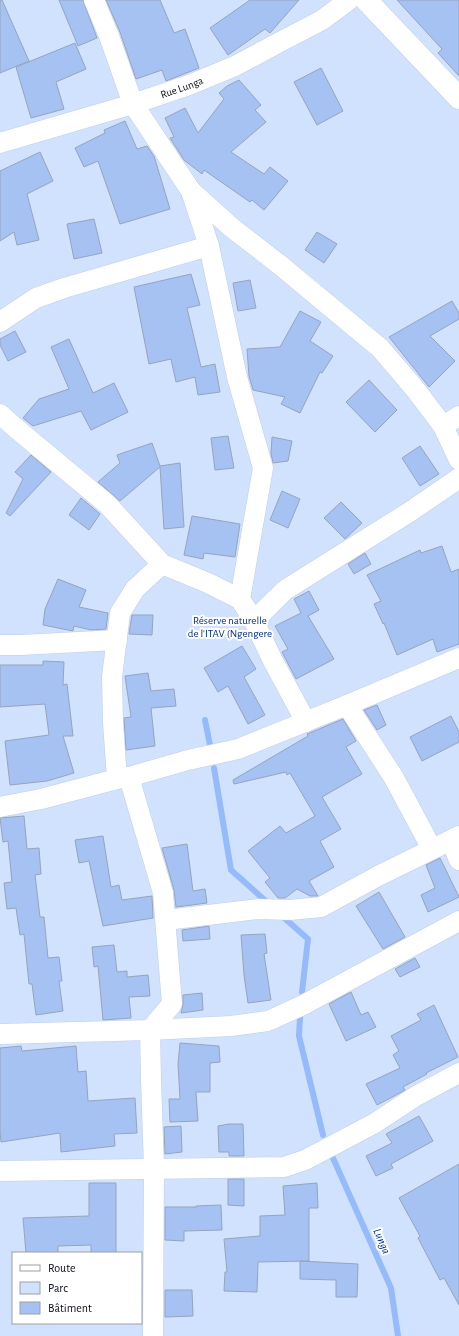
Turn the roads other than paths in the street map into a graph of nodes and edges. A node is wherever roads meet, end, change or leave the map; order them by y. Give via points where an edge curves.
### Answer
1 (94, 0) edge
2 (349, 0) edge
3 (366, 0) edge
4 (459, 98) edge
5 (133, 104) junction
6 (0, 143) edge
7 (191, 191) junction
8 (209, 246) junction
9 (0, 322) edge
10 (0, 414) edge
11 (451, 421) edge
12 (459, 460) edge
13 (459, 478) edge
14 (162, 564) junction
15 (240, 599) junction
16 (254, 621) junction
17 (117, 640) junction
18 (0, 645) edge
19 (459, 658) edge
20 (347, 705) junction
21 (306, 722) junction
22 (123, 778) junction
23 (0, 807) edge
24 (455, 838) edge
25 (432, 849) junction
26 (459, 860) edge
27 (166, 920) junction
28 (459, 921) edge
29 (150, 1030) junction
30 (0, 1034) edge
31 (459, 1073) edge
32 (154, 1168) junction
33 (0, 1170) edge
34 (152, 1336) edge

1 - 5 street
2 - 5 street, Rue Lunga via 322,20 235,66 189,86
3 - 4 street
5 - 6 street, Rue Lunga
5 - 7 street
7 - 8 street
7 - 11 street via 231,227 280,264 380,348 415,389
8 - 9 street via 57,290 36,298
8 - 15 street via 237,377 263,468
10 - 14 street via 107,504
11 - 12 street
13 - 16 street via 285,590
14 - 15 street
14 - 17 street via 135,589 120,613
15 - 16 street
16 - 21 street
17 - 18 street
17 - 22 street via 112,677 113,722
19 - 20 street
20 - 21 street
20 - 25 street via 394,778
21 - 22 street via 238,749
22 - 23 street
22 - 27 street via 163,893
24 - 25 street
24 - 26 street
25 - 27 street via 321,906 290,910 258,909
27 - 29 street via 172,1004
28 - 29 street via 303,1005 268,1021 231,1026
29 - 30 street
29 - 32 street
31 - 32 street via 416,1096 375,1123 305,1160 284,1167
32 - 33 street
32 - 34 street

